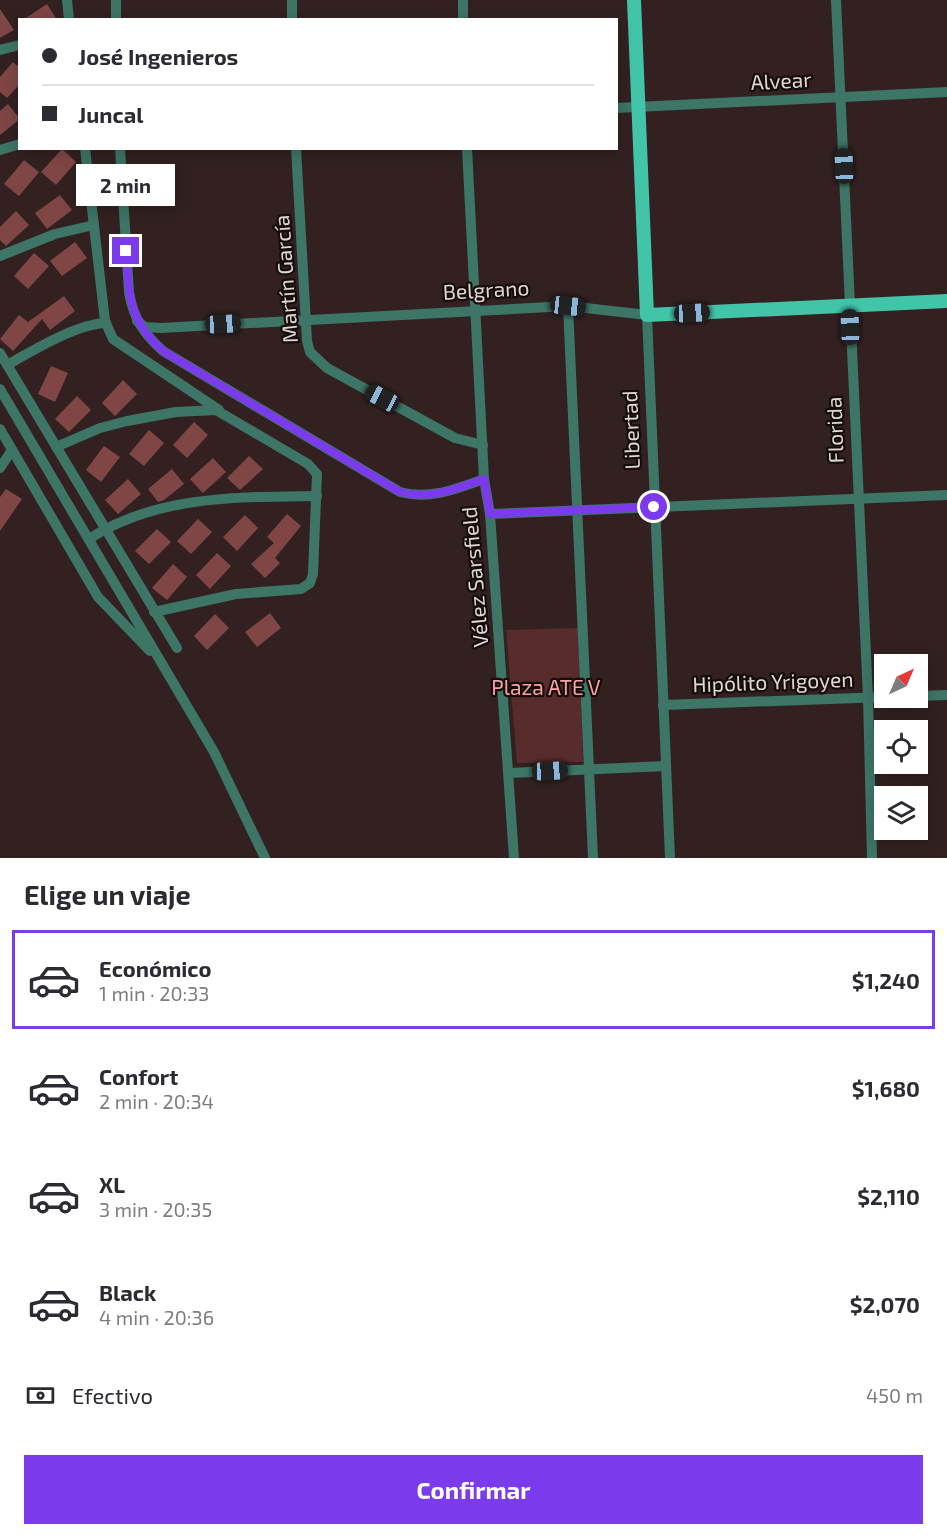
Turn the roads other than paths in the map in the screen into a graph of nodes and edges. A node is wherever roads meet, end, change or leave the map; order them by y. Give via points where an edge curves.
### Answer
1 (67, 0) edge
2 (116, 0) edge
3 (292, 0) edge
4 (463, 0) edge
5 (634, 0) edge
6 (836, 0) edge
7 (69, 18) edge
8 (117, 18) edge
9 (292, 18) edge
10 (463, 18) edge
11 (18, 46) edge
12 (0, 50) edge
13 (947, 92) edge
14 (842, 96) junction
15 (638, 107) junction
16 (618, 108) edge
17 (18, 145) edge
18 (0, 150) edge
19 (85, 150) edge
20 (120, 150) edge
21 (296, 150) edge
22 (467, 150) edge
23 (94, 225) junction
24 (0, 256) edge
25 (947, 301) edge
26 (849, 305) junction
27 (568, 306) junction
28 (476, 310) junction
29 (646, 315) junction
30 (307, 319) junction
31 (137, 321) junction
32 (106, 324) junction
33 (0, 353) edge
34 (7, 365) junction
35 (0, 389) edge
36 (222, 412) junction
37 (0, 429) edge
38 (483, 445) junction
39 (56, 447) junction
40 (12, 450) junction
41 (0, 468) edge
42 (484, 479) junction
43 (947, 495) edge
44 (317, 496) junction
45 (857, 498) junction
46 (654, 507) junction
47 (575, 510) junction
48 (490, 514) junction
49 (104, 529) junction
50 (89, 539) junction
51 (154, 612) junction
52 (177, 648) dead end
53 (161, 662) junction
54 (947, 694) edge
55 (928, 695) edge
56 (867, 698) junction
57 (874, 698) edge
58 (663, 705) junction
59 (666, 766) junction
60 (590, 770) junction
61 (509, 773) junction
62 (265, 858) edge
63 (514, 858) edge
64 (593, 858) edge
65 (670, 858) edge
66 (872, 858) edge

1 - 7 street
2 - 8 street
3 - 9 street
4 - 10 street
5 - 15 main road, Libertad
6 - 14 street, Florida
11 - 12 street
13 - 14 street, Alvear
14 - 15 street, Alvear
14 - 26 street, Florida
15 - 16 street, Alvear
15 - 29 main road, Libertad
17 - 18 street
19 - 23 street
20 - 31 street via 129,292
21 - 30 street, Martín García
22 - 28 street, Vélez Sarsfield
23 - 24 street via 55,234
23 - 32 street
25 - 26 main road, Belgrano
26 - 29 main road, Belgrano
26 - 45 street, Florida
27 - 28 street, Belgrano
27 - 29 street, Belgrano
27 - 47 street
28 - 30 street, Belgrano
28 - 38 street, Vélez Sarsfield
29 - 46 street, Libertad
30 - 31 street, Belgrano via 160,328 145,327
30 - 38 street, Martín García via 310,352 319,363 455,438
31 - 42 street via 163,351 400,492 425,496
32 - 34 street via 56,340
32 - 36 street via 113,339
33 - 34 street
34 - 39 street
35 - 50 street
36 - 39 street via 176,412 127,421
36 - 44 street via 314,468
37 - 40 street
38 - 42 street, Vélez Sarsfield
39 - 49 street
40 - 41 street
40 - 53 street via 101,602
42 - 48 street, Vélez Sarsfield
43 - 45 street
44 - 49 street via 252,496 181,504
44 - 51 street via 313,574 302,590 236,594
45 - 46 street
45 - 56 street, Florida
46 - 47 street
46 - 58 street, Libertad
47 - 48 street
47 - 60 street
48 - 61 street, Vélez Sarsfield
49 - 50 street
49 - 51 street
50 - 53 street
51 - 52 street
53 - 62 street via 214,752
54 - 55 street
56 - 57 street, Hipólito Yrigoyen
56 - 58 street, Hipólito Yrigoyen
56 - 66 street, Florida
58 - 59 street, Libertad
59 - 60 street
59 - 65 street, Libertad
60 - 61 street
60 - 64 street
61 - 63 street, Vélez Sarsfield

